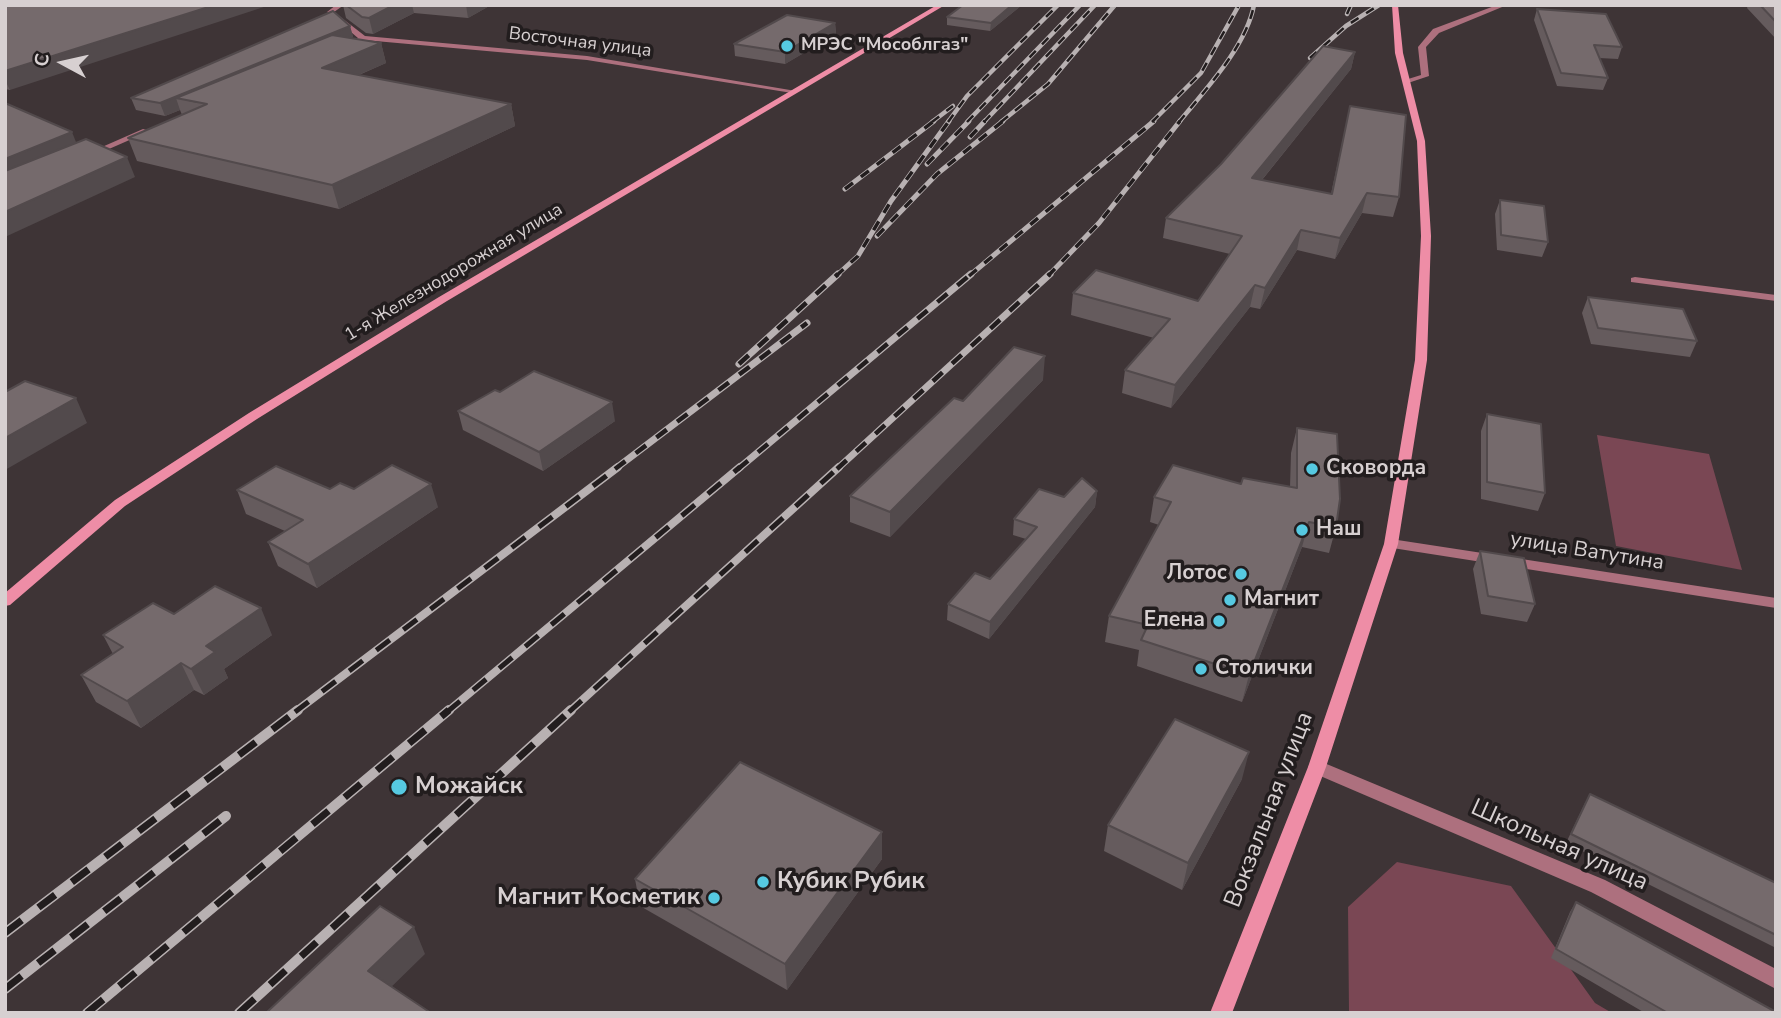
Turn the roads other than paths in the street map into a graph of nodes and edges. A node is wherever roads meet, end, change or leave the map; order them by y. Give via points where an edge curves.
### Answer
1 (341, 5) edge
2 (942, 5) edge
3 (1395, 5) edge
4 (1504, 5) edge
5 (363, 38) junction
6 (338, 49) edge
7 (1408, 82) junction
8 (792, 91) junction
9 (159, 125) edge
10 (82, 158) edge
11 (1635, 280) dead end
12 (1776, 298) edge
13 (1391, 544) junction
14 (5, 601) edge
15 (1776, 603) edge
16 (1317, 767) junction
17 (1776, 980) edge
18 (1221, 1013) edge

1 - 5 street via 330,12
2 - 8 main road, 1-я Железнодорожная улица
3 - 7 main road, Вокзальная улица via 1399,53
4 - 7 street via 1436,31 1422,47 1425,76
5 - 6 street, Восточная улица
5 - 8 street, Восточная улица via 587,58
7 - 13 main road, Вокзальная улица via 1421,141 1426,236 1421,360
8 - 14 main road, 1-я Железнодорожная улица via 443,299 144,485
9 - 10 street
11 - 12 street
13 - 15 street, улица Ватутина
13 - 16 main road, Вокзальная улица
16 - 17 street, Школьная улица via 1598,886
16 - 18 main road, Вокзальная улица

